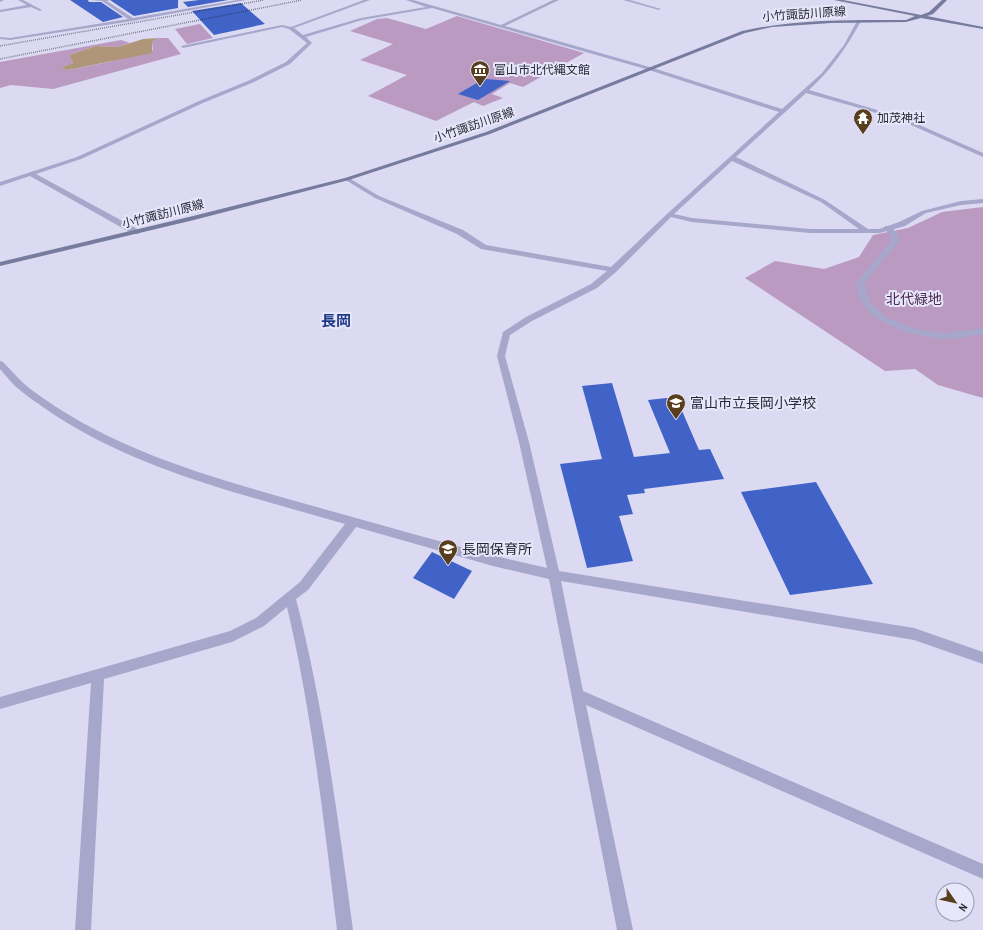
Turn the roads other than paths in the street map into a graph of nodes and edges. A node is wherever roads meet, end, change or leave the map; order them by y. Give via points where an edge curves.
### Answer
1 (20, 0) edge
2 (91, 0) edge
3 (106, 0) edge
4 (244, 0) edge
5 (368, 0) edge
6 (408, 0) edge
7 (557, 0) edge
8 (625, 0) edge
9 (836, 0) edge
10 (945, 0) edge
11 (636, 1) edge
12 (31, 6) junction
13 (433, 7) junction
14 (659, 9) dead end
15 (40, 10) dead end
16 (0, 11) edge
17 (921, 16) junction
18 (132, 20) junction
19 (859, 22) junction
20 (502, 26) junction
21 (291, 28) junction
22 (983, 28) edge
23 (302, 37) junction
24 (0, 38) edge
25 (183, 47) dead end
26 (651, 69) junction
27 (806, 92) junction
28 (782, 111) junction
29 (983, 155) edge
30 (732, 158) junction
31 (30, 174) junction
32 (347, 178) junction
33 (0, 184) edge
34 (983, 201) edge
35 (669, 215) junction
36 (888, 228) junction
37 (865, 230) junction
38 (136, 232) junction
39 (0, 264) edge
40 (613, 270) junction
41 (983, 331) edge
42 (0, 364) edge
43 (353, 522) junction
44 (554, 575) junction
45 (290, 597) junction
46 (983, 658) edge
47 (98, 674) junction
48 (578, 695) junction
49 (0, 703) edge
50 (983, 872) edge
51 (83, 930) edge
52 (345, 930) edge
53 (625, 930) edge

1 - 12 street
2 - 3 street
3 - 18 street
4 - 18 street
5 - 21 street
6 - 13 street
7 - 20 street
8 - 11 street
9 - 17 main road
10 - 17 main road, 小竹諏訪川原線 via 931,13
11 - 14 street
12 - 15 street
12 - 16 street
13 - 20 street
13 - 23 street via 361,19
17 - 19 main road, 小竹諏訪川原線 via 906,21
17 - 22 main road
18 - 24 street via 10,39
19 - 26 main road, 小竹諏訪川原線 via 772,26 744,32
19 - 27 street via 833,64
20 - 26 street
21 - 23 street
21 - 25 street via 282,26
23 - 31 street via 310,43 288,64 79,158
26 - 28 street
26 - 32 main road, 小竹諏訪川原線 via 488,133
27 - 28 street
27 - 29 street via 913,124
28 - 30 street
30 - 35 street
30 - 37 street via 823,201
31 - 33 street
31 - 38 street
32 - 38 main road, 小竹諏訪川原線
32 - 40 street via 377,196 460,232 484,248
34 - 36 street via 961,203 924,212 902,224
35 - 37 street via 692,220 810,231
35 - 40 street
36 - 37 street via 880,231
36 - 41 street via 894,235 895,242 860,283 867,305 883,318 929,335 948,336
38 - 39 main road, 小竹諏訪川原線
40 - 44 street via 594,286 529,319 506,334 501,356 526,449
42 - 43 street via 24,389 71,422 97,436 147,458 221,484
43 - 44 street via 493,561
43 - 45 street via 304,586
44 - 46 street via 914,634
44 - 48 street
45 - 47 street via 260,622 232,636
45 - 52 street via 319,739
47 - 49 street
47 - 51 street
48 - 50 street
48 - 53 street

